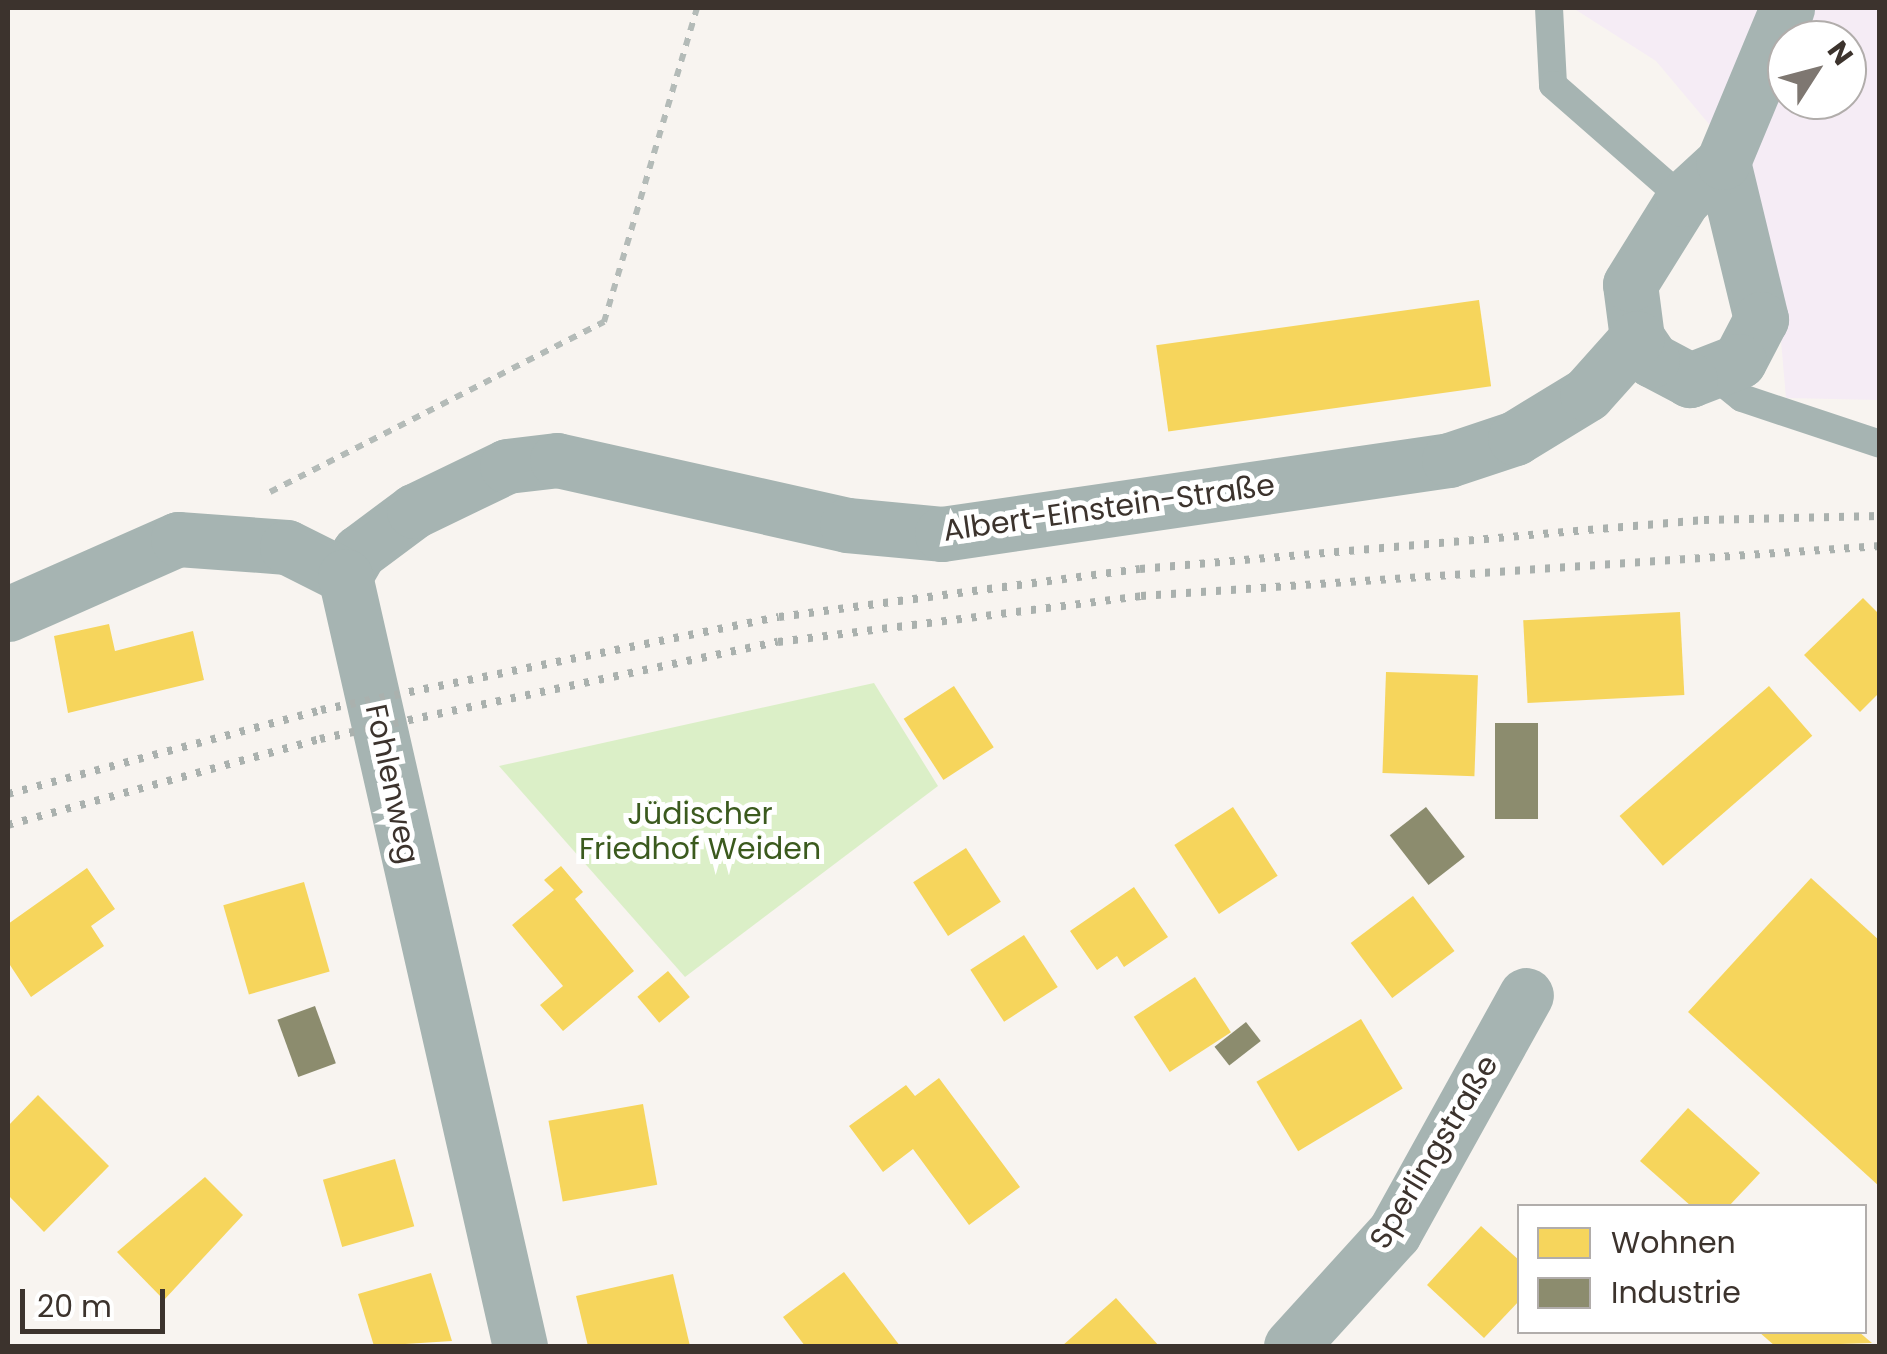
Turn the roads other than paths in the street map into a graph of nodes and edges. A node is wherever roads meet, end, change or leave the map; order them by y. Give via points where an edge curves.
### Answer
1 (1549, 8) edge
2 (1787, 8) edge
3 (1724, 162) junction
4 (1683, 198) junction
5 (1637, 338) junction
6 (1716, 377) junction
7 (1880, 444) edge
8 (345, 576) junction
9 (8, 614) edge
10 (1526, 995) dead end
11 (520, 1346) edge
12 (1291, 1346) edge

1 - 4 lane via 1553,85
2 - 3 street
3 - 4 street
3 - 6 street via 1760,283 1761,320 1755,345
4 - 5 street via 1630,284
5 - 6 street via 1666,369 1690,380
5 - 8 street, Albert-Einstein-Straße via 1587,394 1515,438 1450,460 942,534 847,525 558,460 507,466 414,511 359,552
6 - 7 lane via 1742,398
8 - 9 street via 287,548 178,539
8 - 11 street, Fohlenweg
10 - 12 street, Sperlingstraße via 1394,1233

